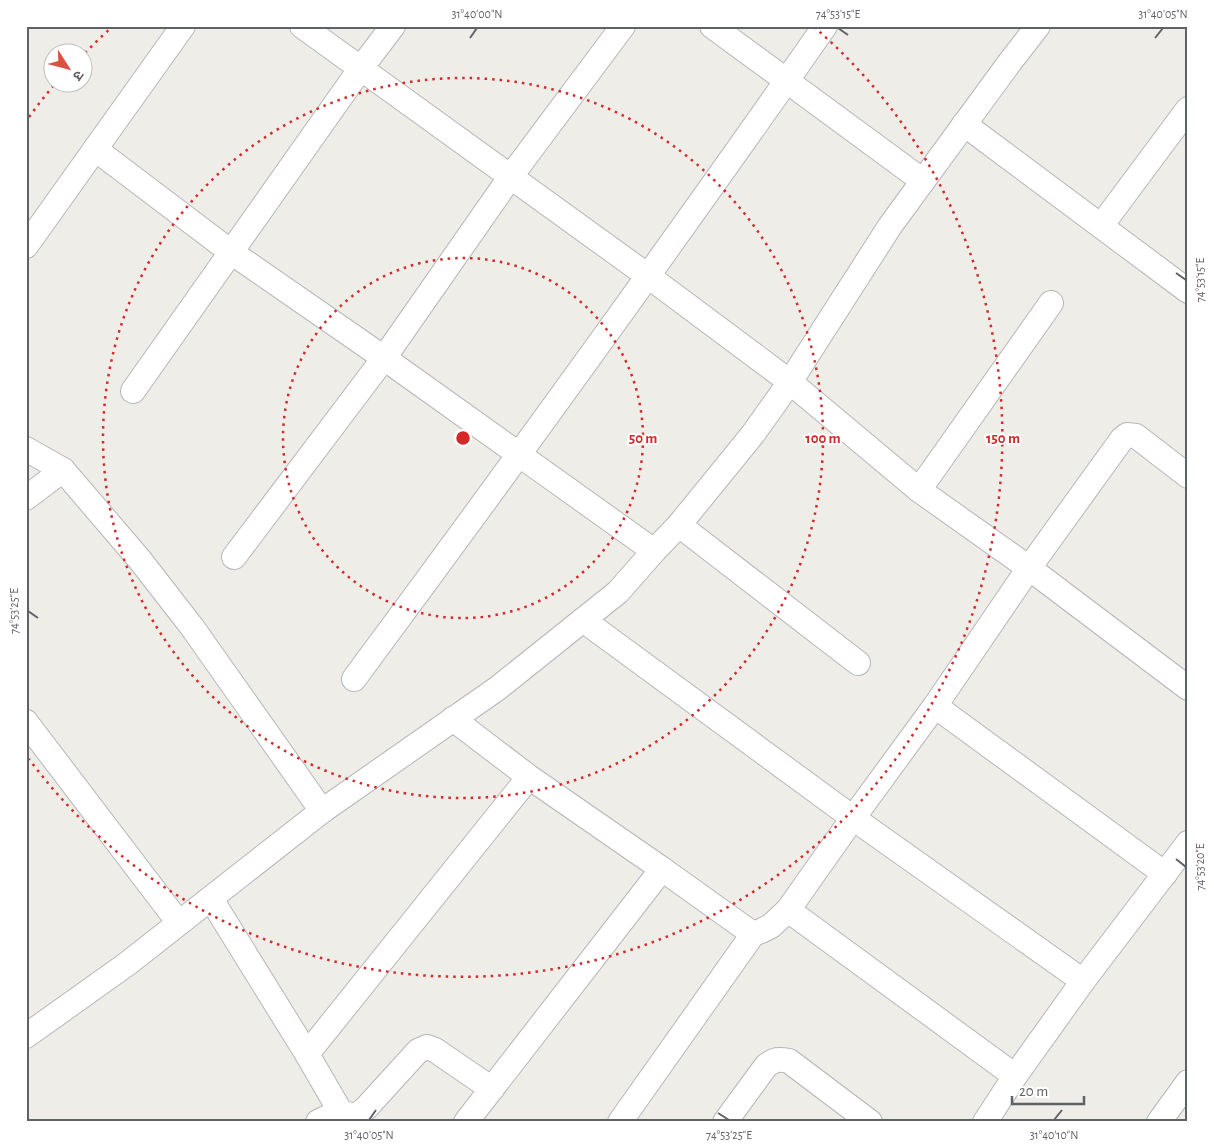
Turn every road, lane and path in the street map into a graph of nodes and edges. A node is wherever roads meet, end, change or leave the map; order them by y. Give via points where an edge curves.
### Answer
1 (183, 26) edge
2 (302, 26) edge
3 (393, 26) edge
4 (623, 26) edge
5 (712, 26) edge
6 (825, 26) edge
7 (1038, 26) edge
8 (361, 68) junction
9 (787, 81) junction
10 (1188, 109) edge
11 (964, 124) junction
12 (95, 149) junction
13 (511, 176) junction
14 (923, 181) junction
15 (1101, 226) junction
16 (26, 246) edge
17 (231, 252) junction
18 (648, 276) junction
19 (1188, 291) edge
20 (1050, 303) dead end
21 (384, 358) junction
22 (790, 382) junction
23 (133, 391) dead end
24 (26, 449) edge
25 (519, 455) junction
26 (63, 470) junction
27 (1188, 476) edge
28 (919, 490) junction
29 (26, 498) edge
30 (679, 525) junction
31 (654, 551) junction
32 (234, 557) dead end
33 (1028, 568) junction
34 (583, 620) junction
35 (858, 663) dead end
36 (354, 678) dead end
37 (1188, 688) edge
38 (936, 706) junction
39 (453, 719) junction
40 (26, 722) edge
41 (529, 777) junction
42 (322, 811) junction
43 (853, 818) junction
44 (1188, 843) edge
45 (662, 870) junction
46 (1164, 874) junction
47 (211, 898) junction
48 (788, 910) junction
49 (179, 923) junction
50 (753, 934) junction
51 (1083, 981) junction
52 (26, 1036) edge
53 (307, 1054) junction
54 (1015, 1076) junction
55 (1188, 1082) edge
56 (492, 1090) junction
57 (340, 1111) junction
58 (318, 1122) edge
59 (466, 1122) edge
60 (620, 1122) edge
61 (725, 1122) edge
62 (870, 1122) edge
63 (985, 1122) edge
64 (1159, 1122) edge

1 - 12 street
2 - 8 street
3 - 8 street
4 - 13 street
5 - 9 street
6 - 9 street
7 - 11 street
8 - 13 street
8 - 17 street
9 - 14 street
9 - 18 street
10 - 15 street
11 - 14 street
11 - 15 street
12 - 16 street
12 - 17 street
13 - 18 street
13 - 21 street
14 - 22 street via 890,226
15 - 19 street
17 - 21 street
17 - 23 street
18 - 22 street
18 - 25 street
20 - 28 street
21 - 25 street
21 - 32 street
22 - 28 street
22 - 30 street via 753,434
24 - 26 street
25 - 31 street
25 - 36 street
26 - 29 street
26 - 42 street via 192,627
27 - 33 street via 1136,436 1127,436
28 - 33 street
30 - 31 street
30 - 35 street
31 - 34 street via 618,592
33 - 37 street
33 - 38 street
34 - 39 street via 498,688
34 - 43 street
38 - 43 street
38 - 46 street
39 - 41 street
39 - 42 street
40 - 49 street
41 - 45 street
41 - 53 street
42 - 47 street
43 - 48 street
43 - 51 street
44 - 46 street
45 - 50 street
45 - 56 street
46 - 51 street
47 - 49 street
47 - 53 street
48 - 50 street via 771,926
48 - 54 street
49 - 52 street
50 - 60 street
51 - 54 street
53 - 57 street
54 - 63 street
55 - 64 street
56 - 57 street via 427,1047 418,1051 358,1115
56 - 59 street
57 - 58 street
61 - 62 street via 772,1060 789,1061

